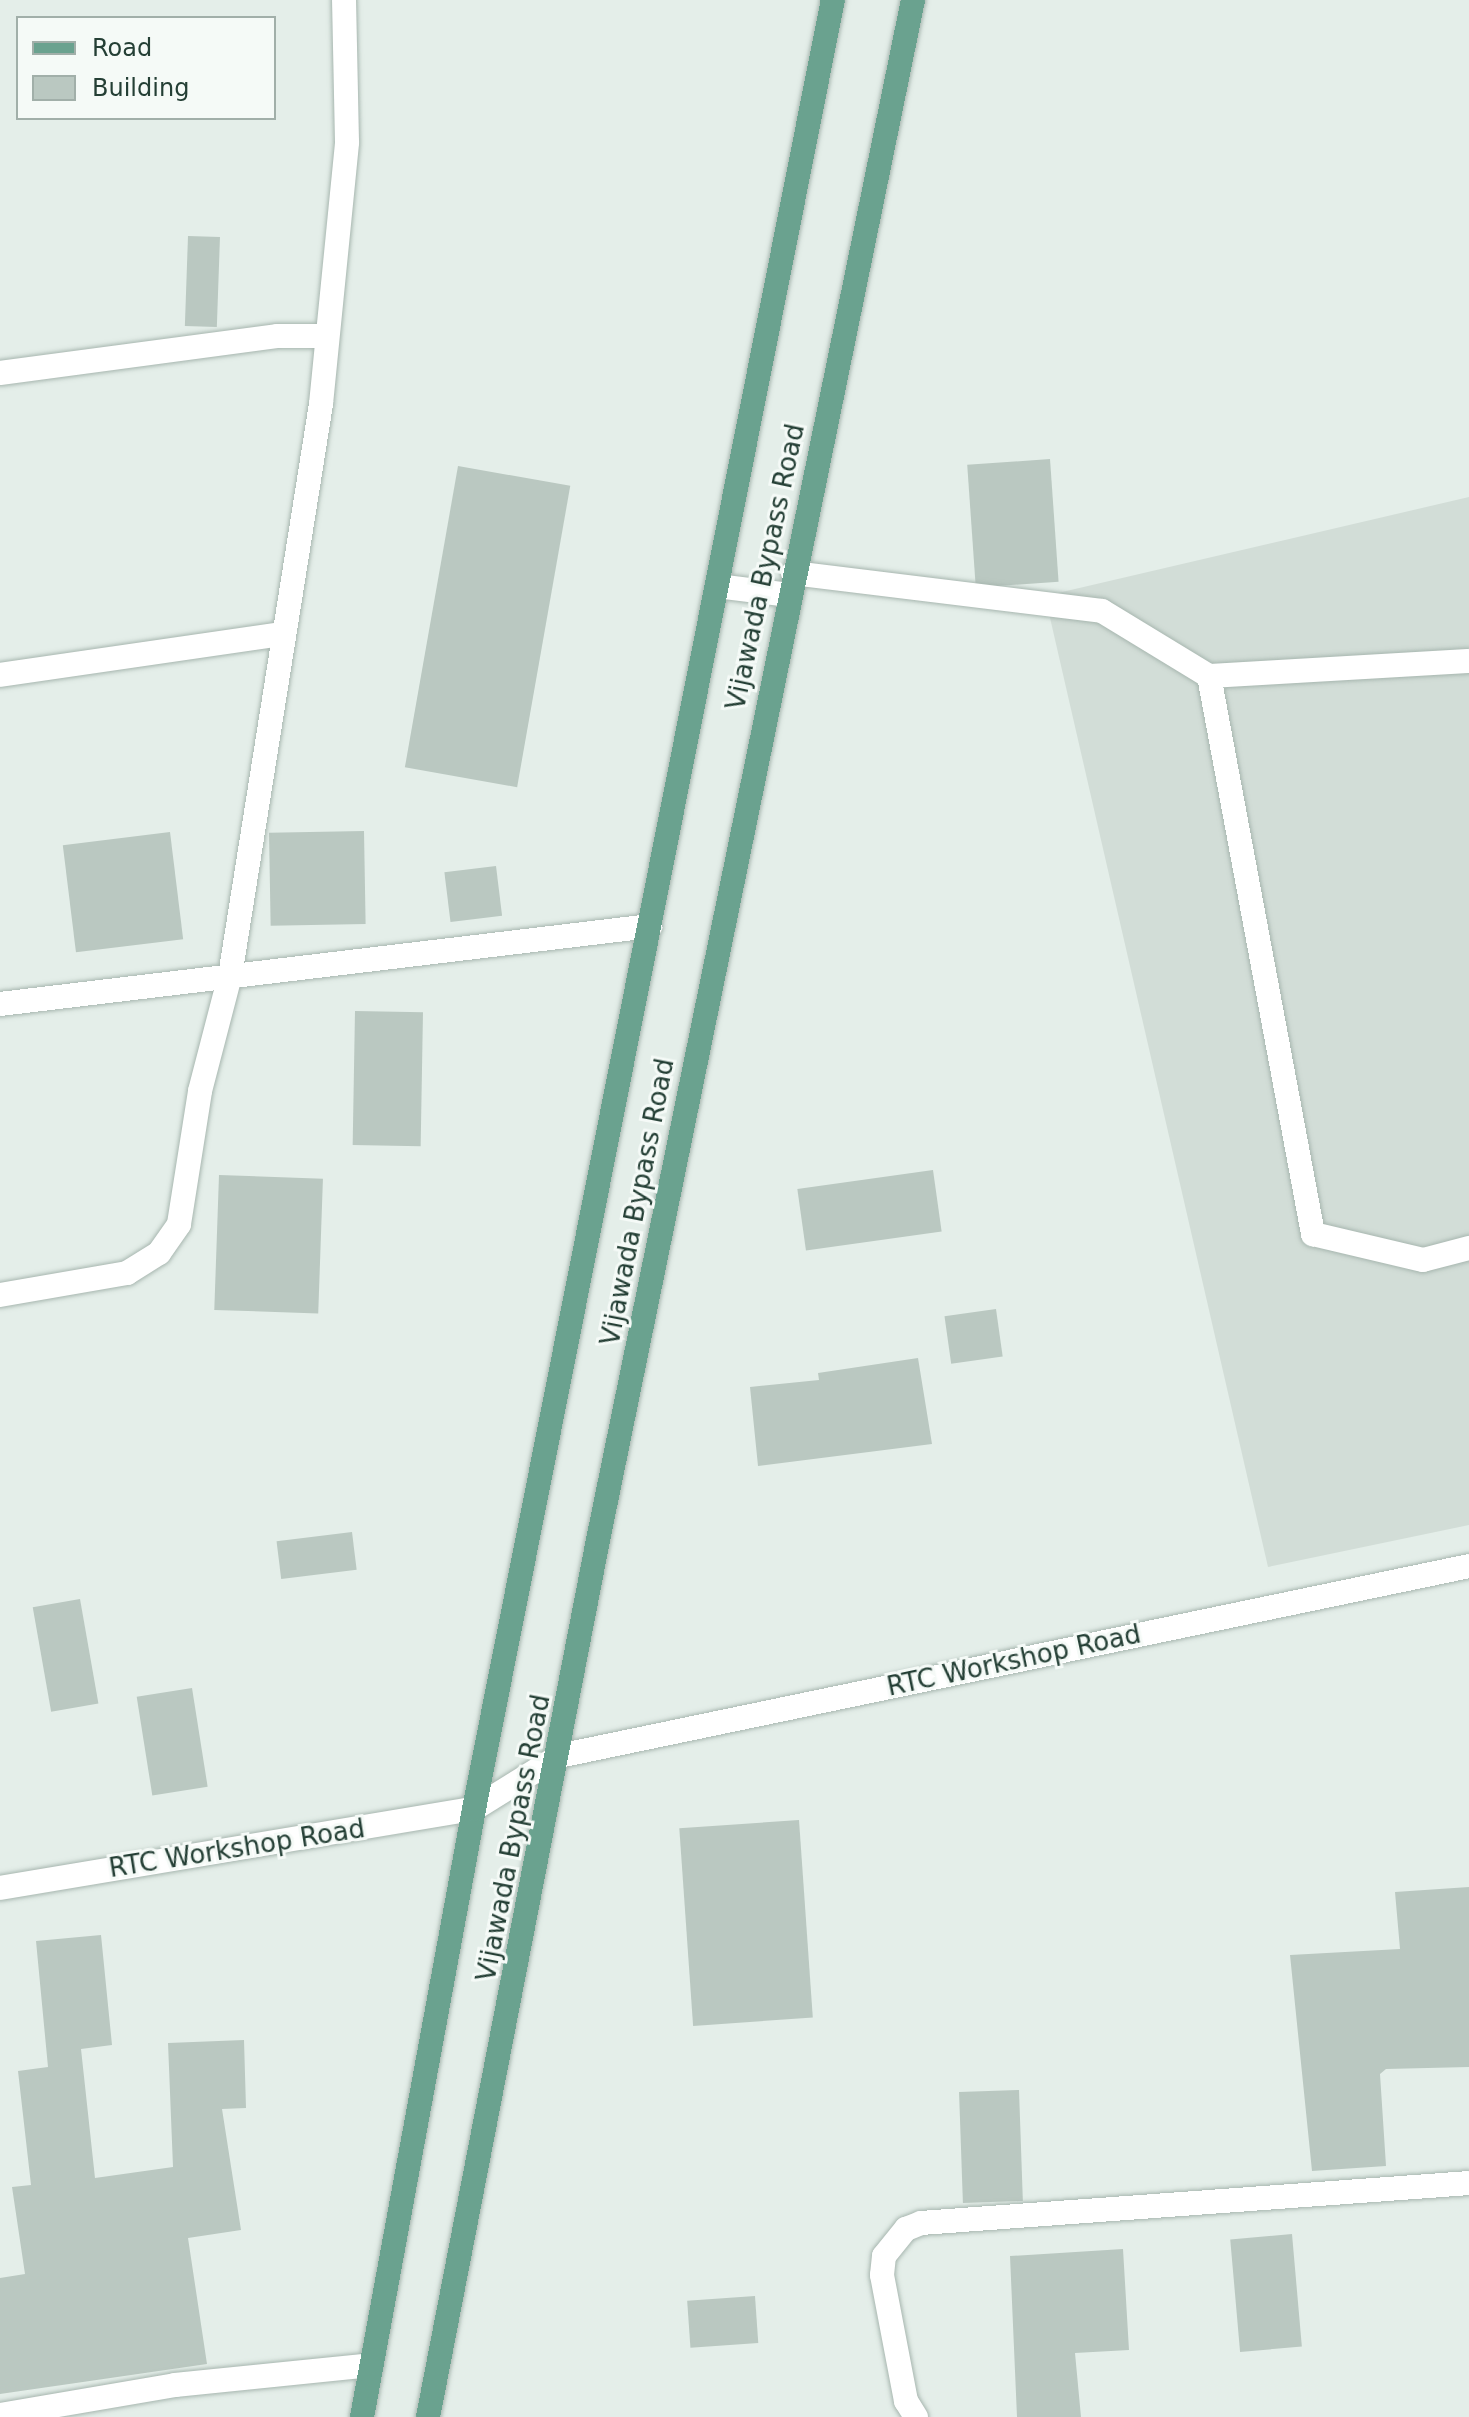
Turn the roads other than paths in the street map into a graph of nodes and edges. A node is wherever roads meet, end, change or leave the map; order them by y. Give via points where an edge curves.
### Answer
1 (344, 0) edge
2 (833, 0) edge
3 (913, 0) edge
4 (327, 336) junction
5 (0, 373) edge
6 (791, 584) junction
7 (717, 586) junction
8 (281, 634) junction
9 (1469, 661) edge
10 (0, 675) edge
11 (1209, 676) junction
12 (650, 926) junction
13 (230, 976) junction
14 (0, 1004) edge
15 (1469, 1248) edge
16 (0, 1295) edge
17 (1469, 1566) edge
18 (559, 1756) junction
19 (474, 1809) junction
20 (0, 1888) edge
21 (1469, 2183) edge
22 (371, 2365) junction
23 (0, 2415) edge
24 (362, 2417) edge
25 (428, 2417) edge
26 (916, 2417) edge

1 - 4 street via 347,142
2 - 7 main road, Vijawada Bypass Road
3 - 6 main road, Vijawada Bypass Road
4 - 5 street via 277,336
4 - 8 street
6 - 7 street
6 - 11 street via 1102,611
6 - 18 main road, Vijawada Bypass Road
7 - 12 main road, Vijawada Bypass Road
8 - 10 street
8 - 13 street
9 - 11 street
11 - 15 street via 1313,1234 1423,1260
12 - 13 street
12 - 19 main road, Vijawada Bypass Road
13 - 14 street
13 - 16 street via 200,1091 179,1224 159,1253 127,1273
17 - 18 street, RTC Workshop Road
18 - 19 street
18 - 25 main road, Vijawada Bypass Road
19 - 20 street, RTC Workshop Road
19 - 22 main road, Vijawada Bypass Road
21 - 26 street via 906,2229 884,2256 882,2275 906,2401
22 - 23 street via 190,2383
22 - 24 main road, Vijawada Bypass Road

